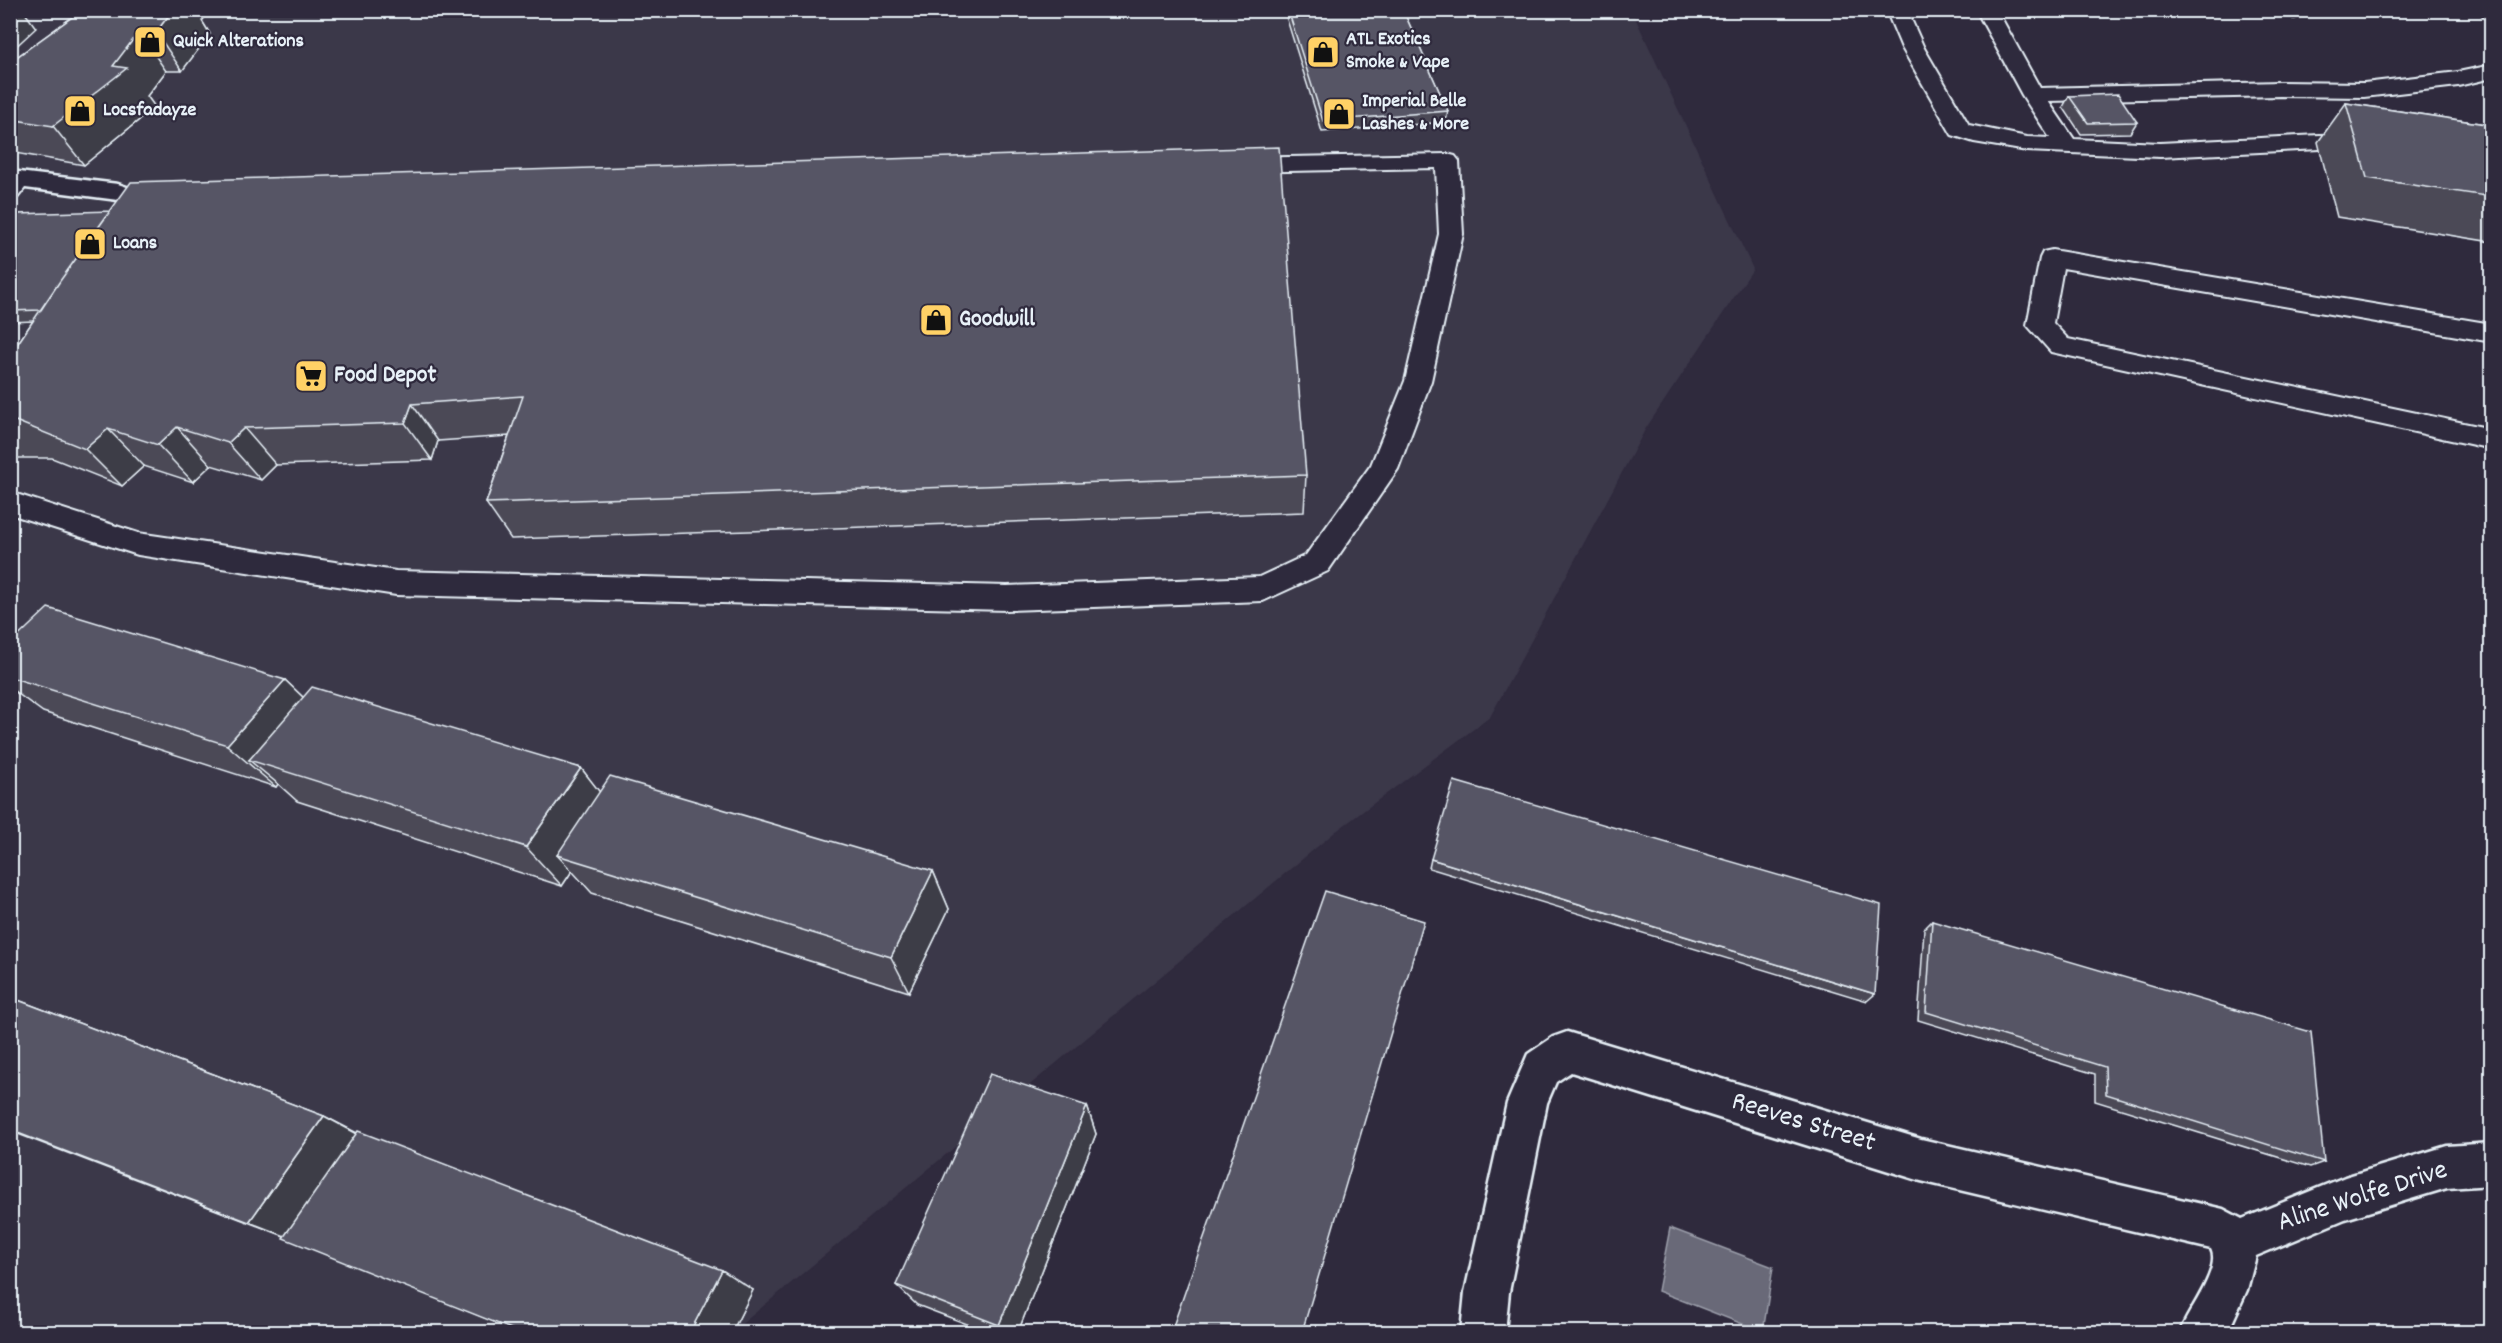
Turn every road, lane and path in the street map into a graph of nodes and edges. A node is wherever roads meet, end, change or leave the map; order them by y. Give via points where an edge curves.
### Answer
1 (1896, 10) edge
2 (1986, 10) edge
3 (2492, 71) edge
4 (2033, 95) junction
5 (2383, 138) edge
6 (2067, 146) junction
7 (1209, 166) edge
8 (14, 183) edge
9 (118, 192) dead end
10 (2492, 333) edge
11 (2492, 439) edge
12 (10, 503) edge
13 (2492, 1164) edge
14 (2236, 1243) junction
15 (1483, 1332) edge
16 (2202, 1332) edge

1 - 6 lane via 1960,130 2027,144
2 - 4 lane
3 - 4 lane via 2364,90
4 - 6 lane
5 - 6 lane via 2160,150
7 - 12 lane via 1447,161 1451,234 1418,381 1384,469 1317,563 1263,589 1007,598 396,583 138,544
8 - 9 street
10 - 11 lane via 2052,258 2040,325 2060,346
13 - 14 street, Aline Wolfe Drive via 2447,1167 2345,1198
14 - 15 street, Reeves Street via 2223,1230 1921,1160 1567,1051 1542,1068 1527,1103 1487,1292
14 - 16 street via 2235,1264 2215,1315

